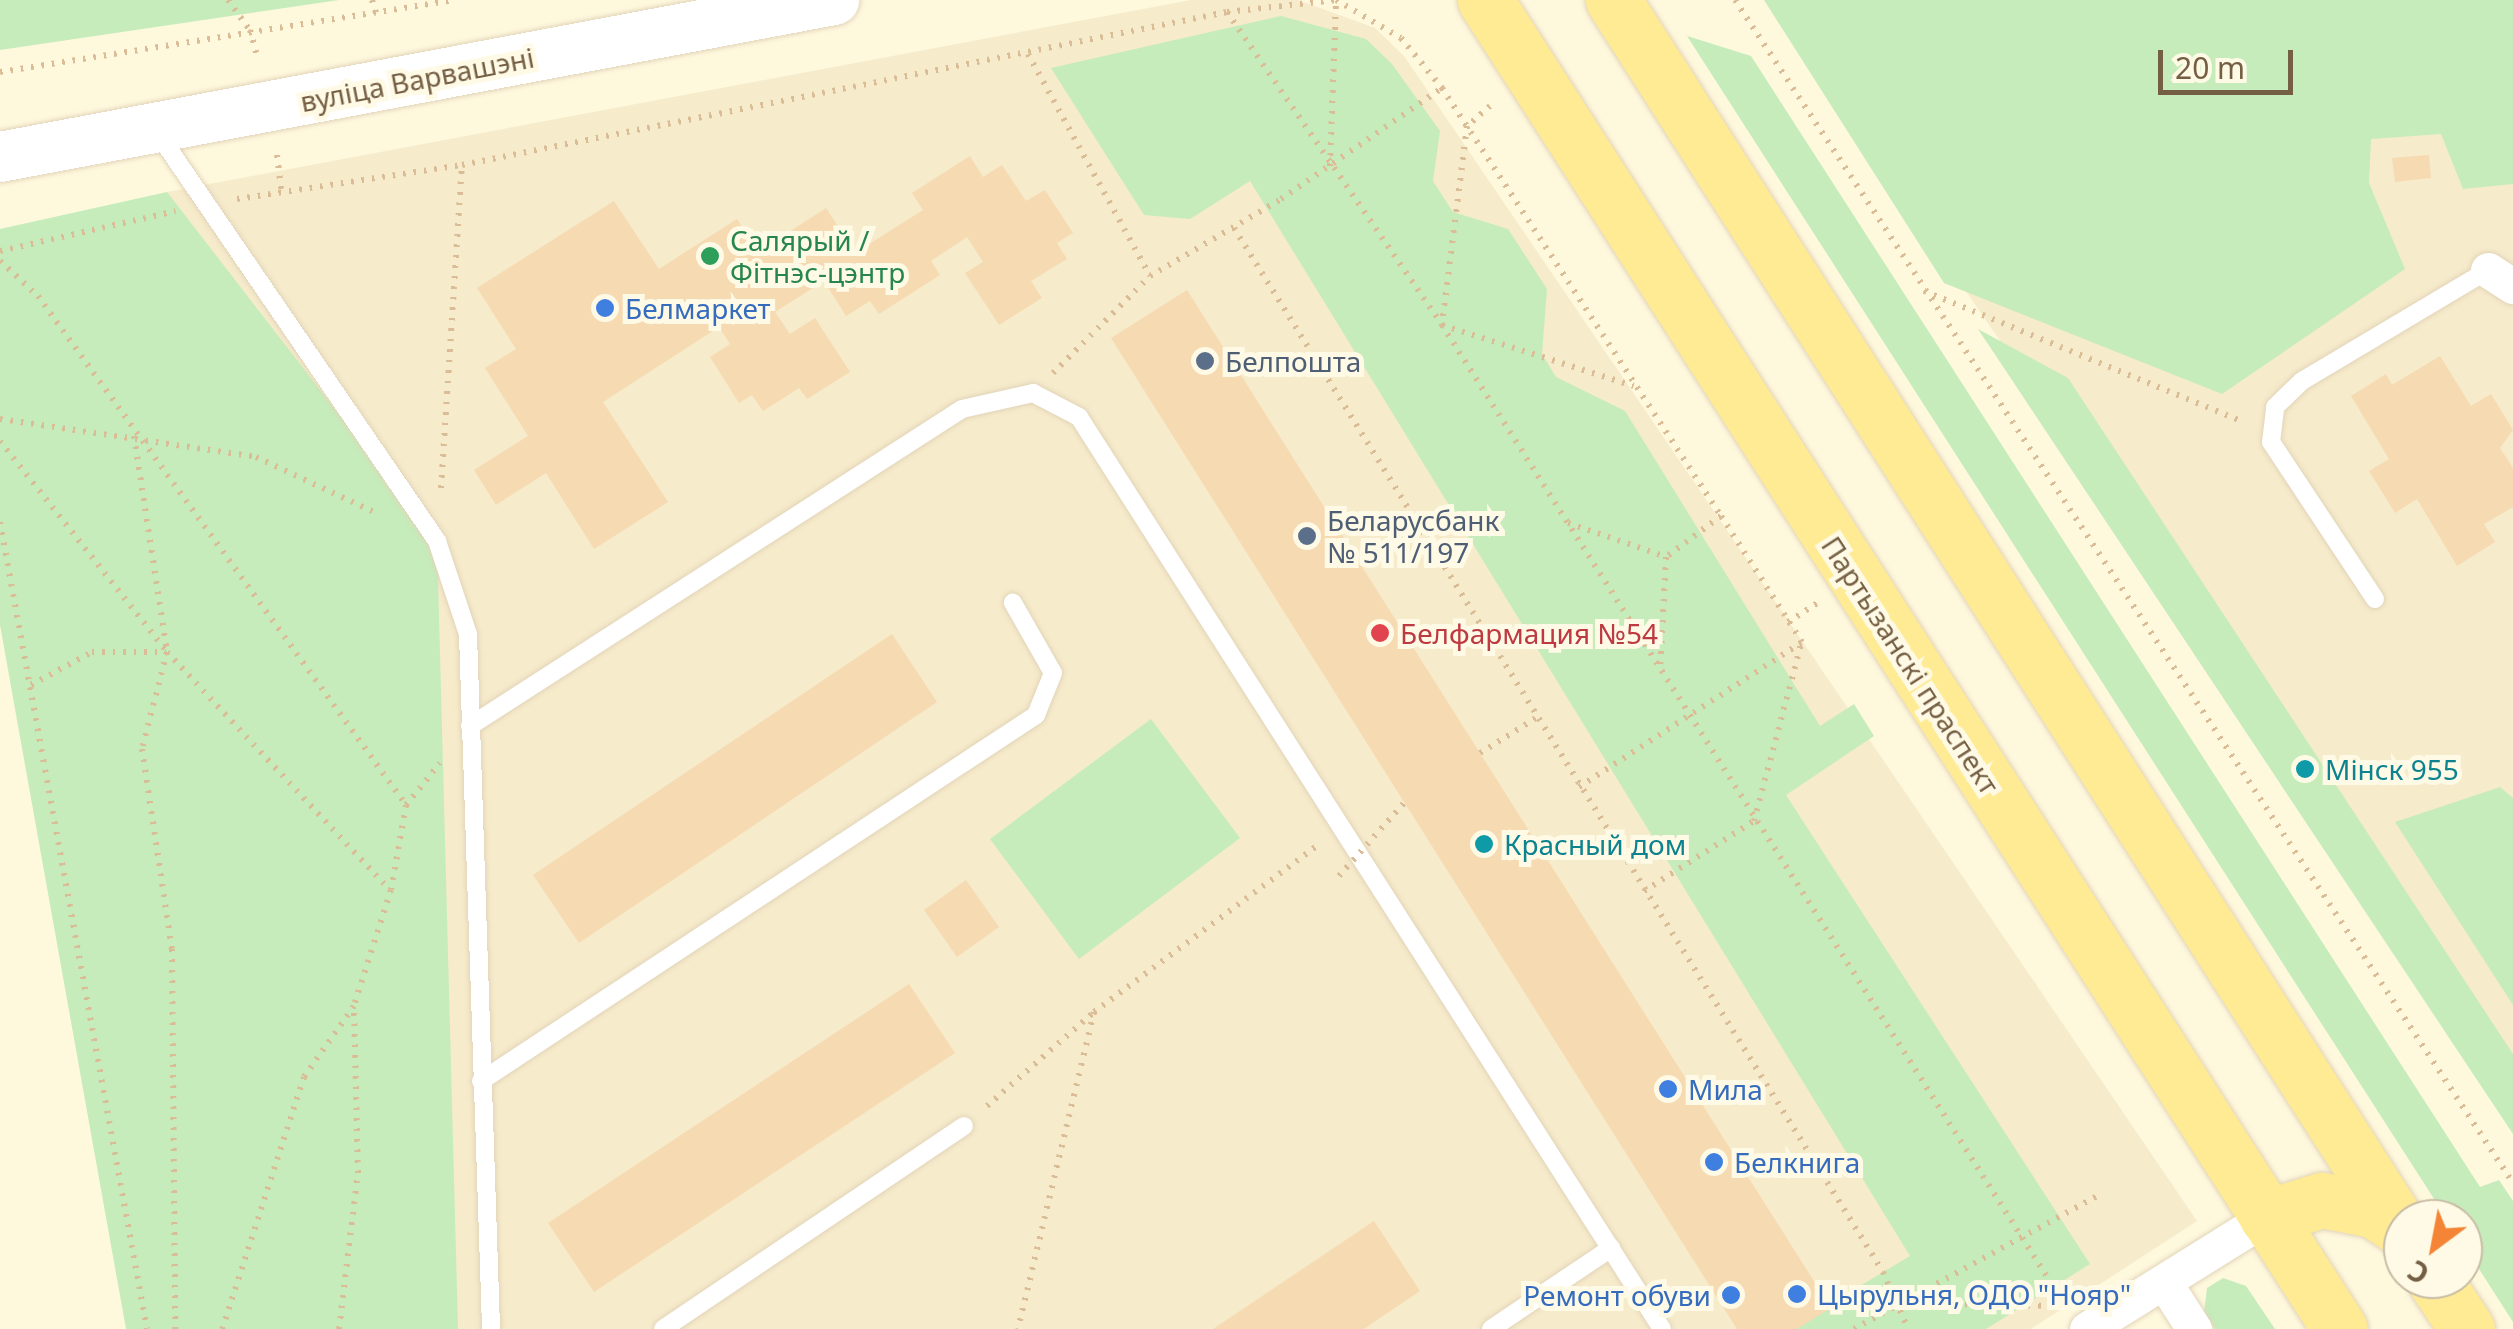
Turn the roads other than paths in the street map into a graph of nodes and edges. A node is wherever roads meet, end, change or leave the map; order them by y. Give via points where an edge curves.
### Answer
1 (834, 0) edge
2 (1484, 0) edge
3 (1612, 0) edge
4 (154, 128) junction
5 (0, 157) edge
6 (2500, 278) edge
7 (2376, 598) dead end
8 (1013, 603) dead end
9 (470, 726) junction
10 (481, 1081) junction
11 (964, 1126) road end
12 (2383, 1200) edge
13 (2267, 1216) junction
14 (2383, 1217) edge
15 (1611, 1248) junction
16 (2164, 1282) junction
17 (2447, 1299) edge
18 (491, 1329) edge
19 (662, 1329) edge
20 (1491, 1329) edge
21 (1662, 1329) edge
22 (2087, 1329) edge
23 (2194, 1329) edge
24 (2340, 1329) edge
25 (2466, 1329) edge

1 - 4 main road, вуліца Варвашэні
2 - 13 main road, Партызанскі праспект
3 - 12 main road
4 - 5 main road, вуліца Варвашэні
4 - 9 lane via 437,541 468,634
6 - 7 lane via 2302,381 2275,407 2271,442
8 - 10 lane via 1053,673 1036,715
9 - 10 lane
9 - 15 lane via 962,409 1033,393 1079,417
10 - 18 lane
11 - 19 lane
13 - 14 main road via 2322,1200
13 - 16 street
13 - 24 main road, Партызанскі праспект
15 - 20 lane
15 - 21 lane
16 - 22 street
16 - 23 street
17 - 25 main road

